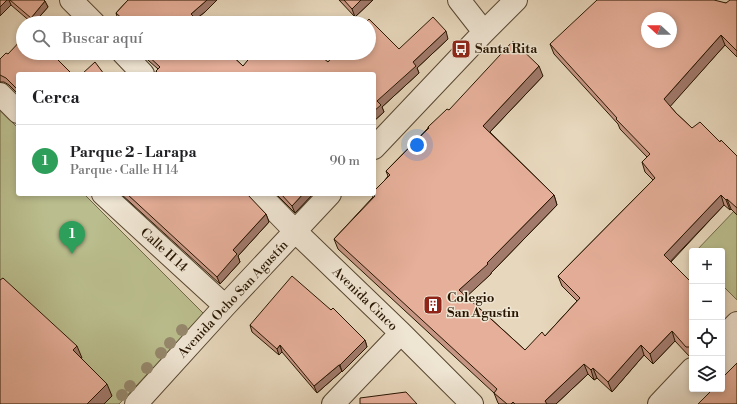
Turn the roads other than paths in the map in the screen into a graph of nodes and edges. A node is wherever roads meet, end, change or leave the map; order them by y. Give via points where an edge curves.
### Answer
1 (71, 0) edge
2 (459, 0) edge
3 (516, 0) edge
4 (87, 16) edge
5 (484, 32) junction
6 (130, 60) edge
7 (141, 72) edge
8 (0, 94) edge
9 (16, 110) edge
10 (376, 146) edge
11 (105, 196) edge
12 (261, 196) edge
13 (328, 196) edge
14 (295, 231) junction
15 (225, 306) junction
16 (737, 323) edge
17 (401, 333) junction
18 (725, 335) edge
19 (737, 349) edge
20 (725, 362) edge
21 (689, 372) edge
22 (696, 392) edge
23 (136, 404) edge
24 (333, 404) edge
25 (472, 404) edge
26 (658, 404) edge
27 (684, 404) edge

1 - 4 street
2 - 5 street
3 - 5 street
5 - 10 street
6 - 7 street
8 - 9 street
11 - 15 street, Calle H 14
12 - 14 street, Avenida Cinco
13 - 14 street, Avenida Ocho San Agustín
14 - 15 street, Avenida Ocho San Agustín
14 - 17 street, Avenida Cinco
15 - 23 street, Avenida Ocho San Agustín
16 - 18 street
17 - 24 street
17 - 25 street, Avenida Cinco
19 - 20 street
21 - 26 street
22 - 27 street

